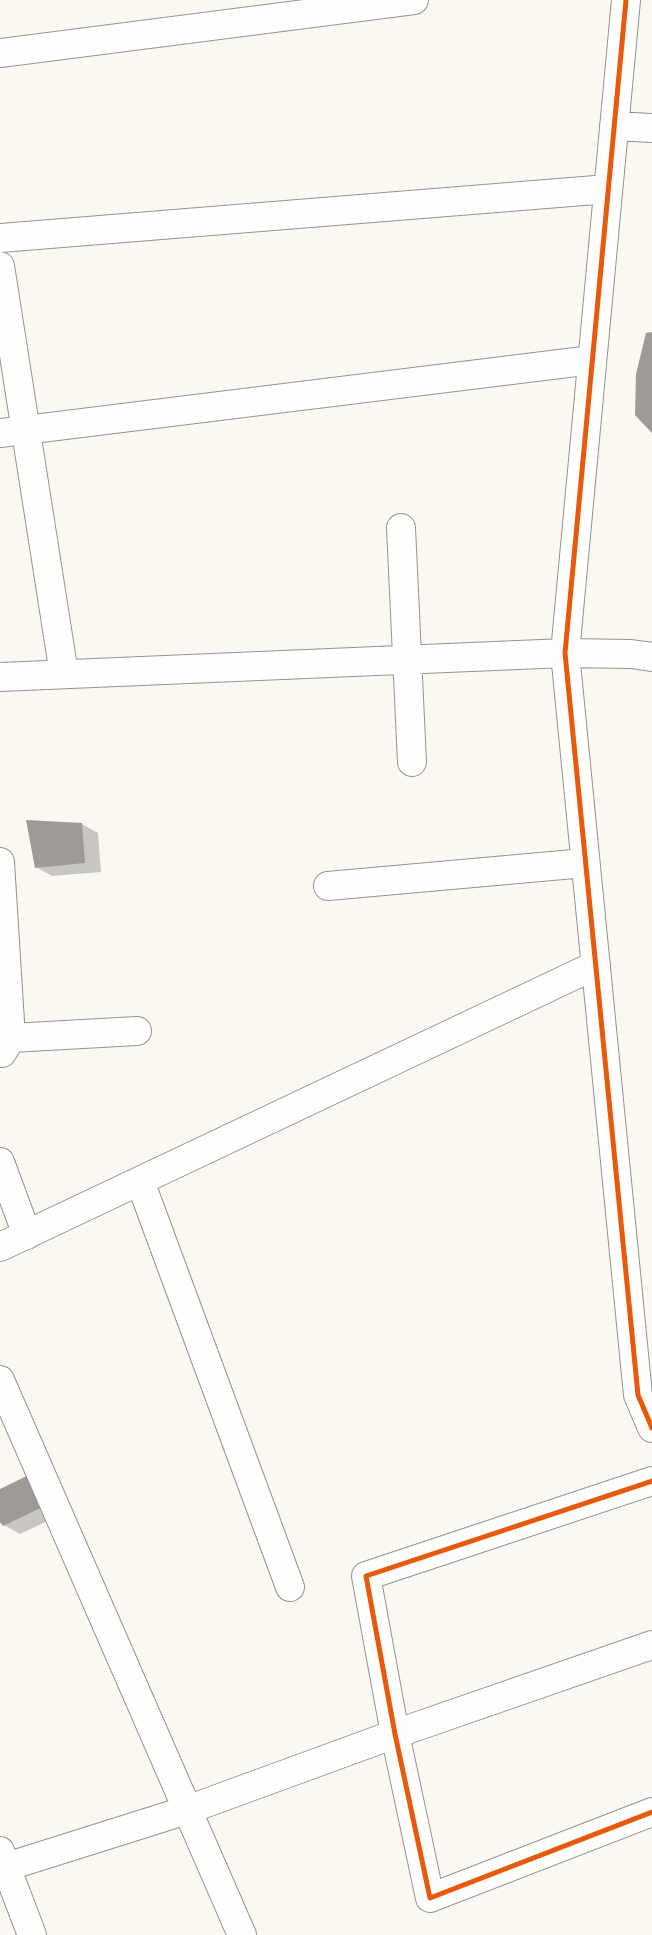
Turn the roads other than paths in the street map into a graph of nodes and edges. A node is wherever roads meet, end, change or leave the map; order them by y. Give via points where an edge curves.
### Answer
1 (414, 0) edge
2 (626, 0) edge
3 (0, 53) edge
4 (614, 126) junction
5 (652, 128) edge
6 (608, 189) junction
7 (0, 238) edge
8 (0, 266) edge
9 (592, 360) junction
10 (13, 432) edge
11 (401, 528) dead end
12 (645, 650) edge
13 (565, 653) junction
14 (407, 660) junction
15 (64, 674) junction
16 (0, 677) edge
17 (412, 762) dead end
18 (0, 862) edge
19 (585, 863) junction
20 (328, 886) dead end
21 (596, 965) junction
22 (137, 1031) dead end
23 (4, 1044) edge
24 (0, 1162) edge
25 (140, 1181) junction
26 (27, 1235) junction
27 (0, 1247) edge
28 (0, 1380) edge
29 (652, 1428) edge
30 (652, 1480) edge
31 (290, 1587) dead end
32 (652, 1645) edge
33 (395, 1734) junction
34 (188, 1810) junction
35 (652, 1812) edge
36 (3, 1859) edge
37 (32, 1935) edge
38 (242, 1935) edge

1 - 3 street
2 - 4 street
4 - 5 street
4 - 6 street
6 - 7 street
6 - 9 street
8 - 10 street
9 - 10 street
9 - 13 street
10 - 15 street
11 - 14 street
12 - 13 street
13 - 14 street
13 - 19 street
14 - 15 street
14 - 17 street
15 - 16 street
18 - 23 street
19 - 20 street
19 - 21 street
21 - 25 street
21 - 29 street via 638,1395
22 - 23 street
24 - 26 street
25 - 26 street
25 - 31 street
26 - 27 street
28 - 34 street
30 - 33 street via 366,1576
32 - 33 street
33 - 34 street
33 - 35 street via 430,1898
34 - 36 street
34 - 38 street
36 - 37 street

